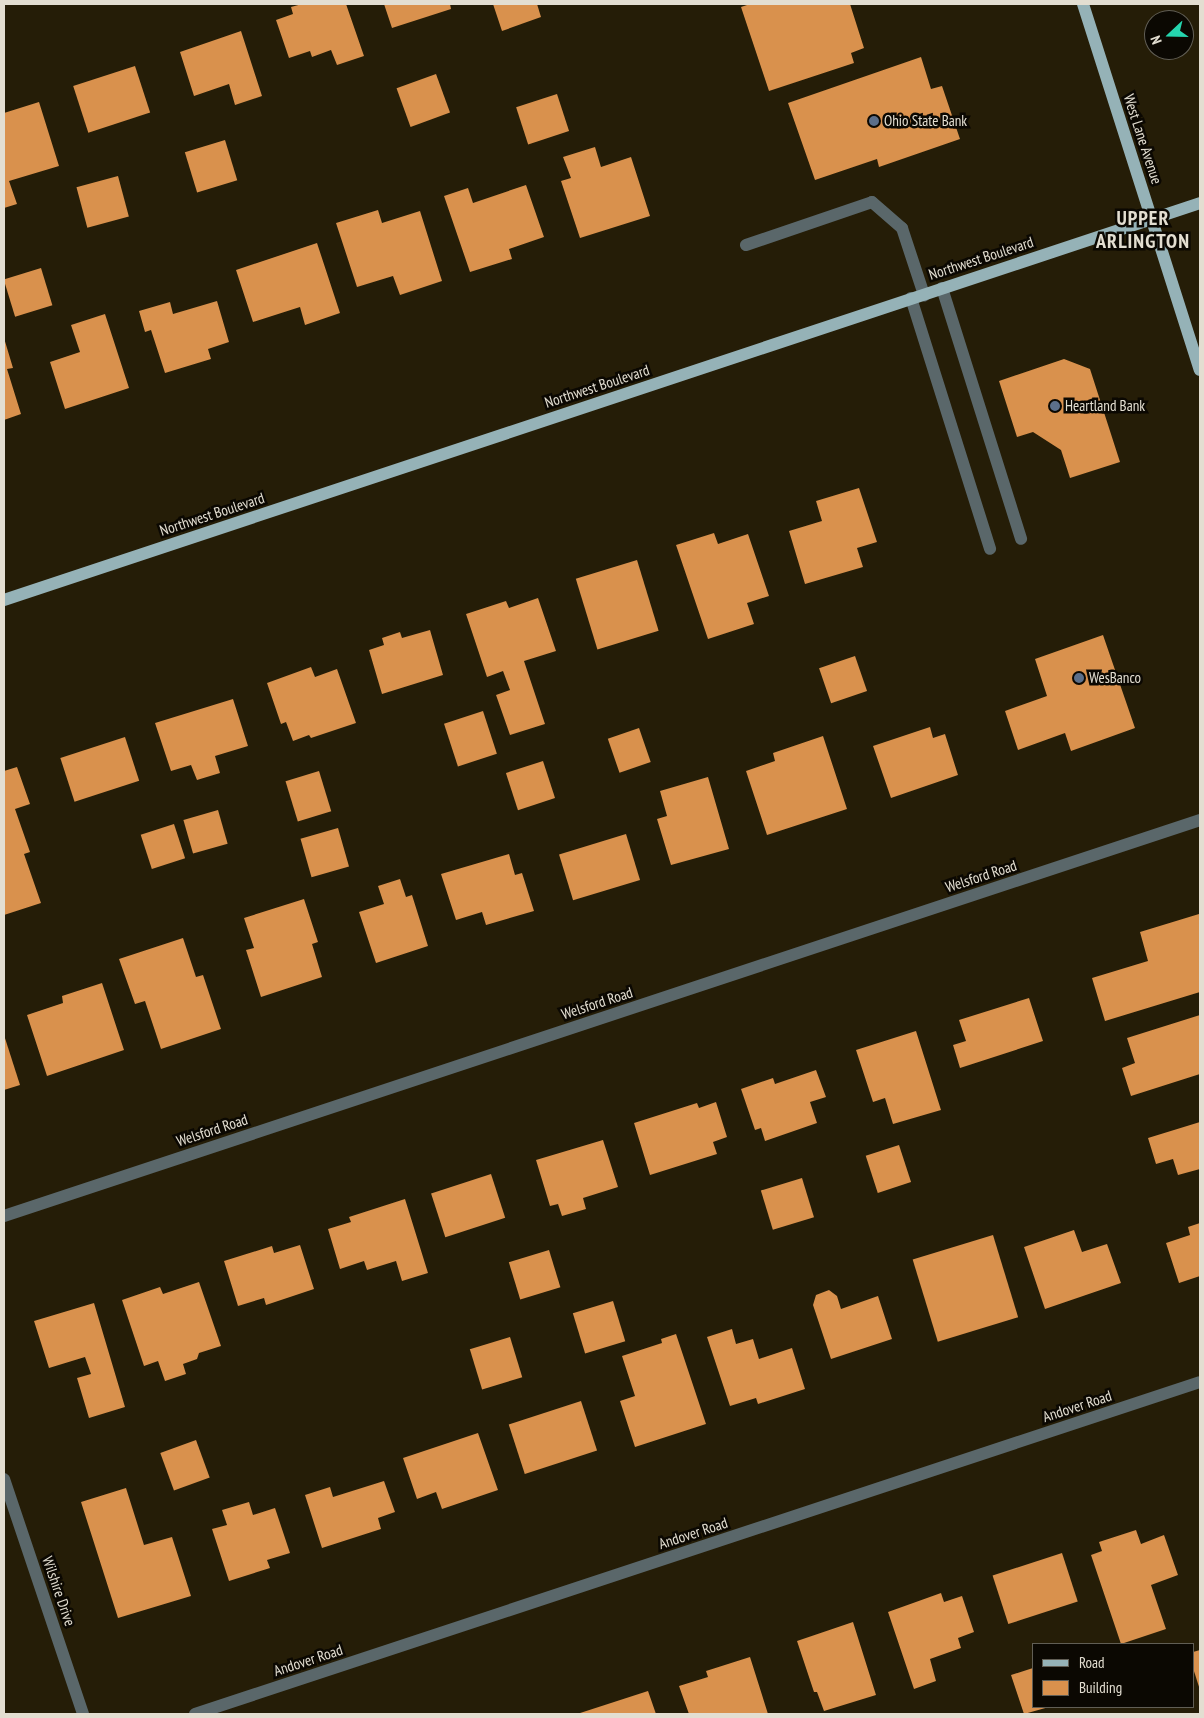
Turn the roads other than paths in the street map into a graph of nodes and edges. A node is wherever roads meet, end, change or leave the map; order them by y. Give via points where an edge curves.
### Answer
1 (1083, 4) edge
2 (1200, 203) edge
3 (1152, 218) junction
4 (746, 245) dead end
5 (942, 288) junction
6 (924, 294) junction
7 (911, 298) junction
8 (1200, 370) edge
9 (1021, 539) dead end
10 (990, 549) dead end
11 (4, 600) edge
12 (1200, 820) edge
13 (4, 1216) edge
14 (1200, 1382) edge
15 (4, 1479) edge
16 (83, 1714) edge
17 (195, 1714) edge

1 - 3 main road, West Lane Avenue
2 - 3 main road, Northwest Boulevard
3 - 5 main road, Northwest Boulevard
3 - 8 main road, West Lane Avenue
4 - 6 street via 872,202 902,228
5 - 6 main road, Northwest Boulevard
5 - 9 street
6 - 7 main road, Northwest Boulevard
7 - 10 street
7 - 11 main road, Northwest Boulevard
12 - 13 street, Welsford Road
14 - 17 street, Andover Road
15 - 16 street, Wilshire Drive

